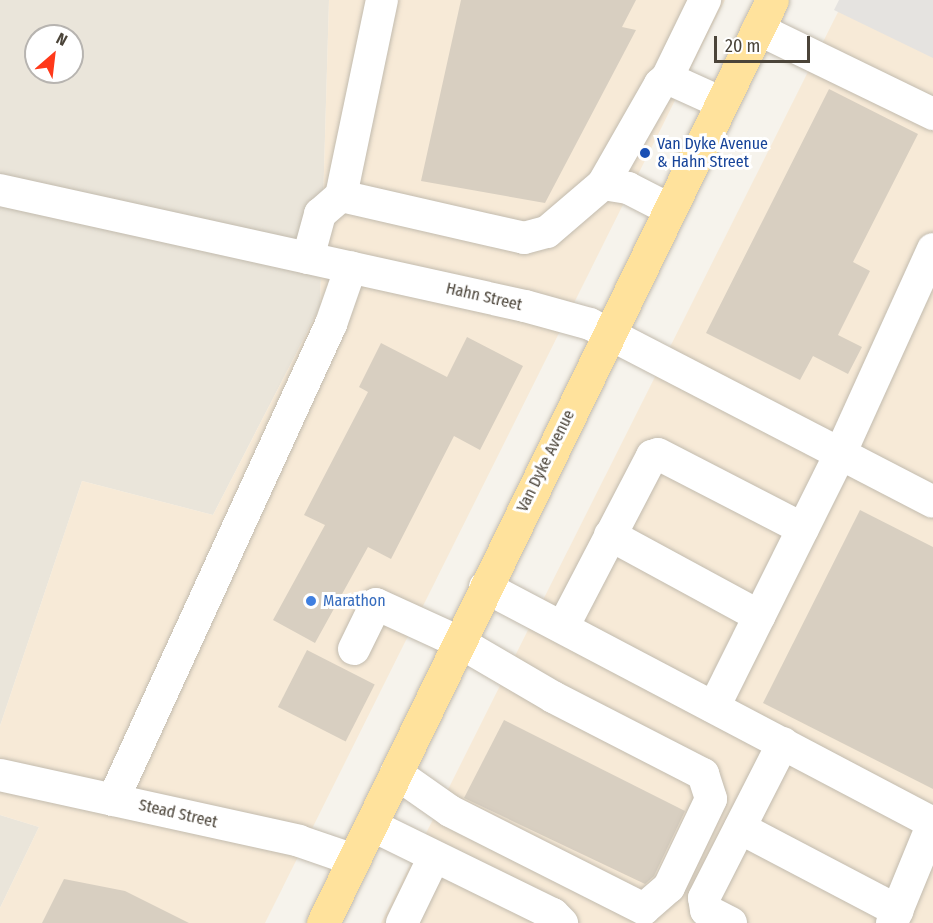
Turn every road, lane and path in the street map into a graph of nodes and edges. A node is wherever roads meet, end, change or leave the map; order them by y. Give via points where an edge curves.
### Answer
1 (382, 0) edge
2 (705, 0) edge
3 (765, 14) edge
4 (667, 78) junction
5 (722, 103) junction
6 (933, 114) edge
7 (603, 184) junction
8 (0, 190) edge
9 (341, 196) junction
10 (669, 209) junction
11 (933, 249) edge
12 (308, 258) junction
13 (351, 267) junction
14 (608, 333) junction
15 (840, 454) junction
16 (933, 502) edge
17 (803, 529) junction
18 (610, 535) junction
19 (485, 587) junction
20 (759, 616) junction
21 (563, 627) junction
22 (459, 642) junction
23 (354, 649) dead end
24 (714, 707) junction
25 (783, 743) junction
26 (396, 773) junction
27 (0, 775) edge
28 (113, 800) junction
29 (933, 823) edge
30 (371, 825) junction
31 (740, 828) junction
32 (434, 857) junction
33 (354, 860) junction
34 (895, 917) edge
35 (323, 923) edge
36 (402, 923) edge
37 (562, 923) edge
38 (731, 923) edge

1 - 9 street
2 - 4 street
3 - 5 main road, Van Dyke Avenue
3 - 6 street
4 - 5 street
4 - 7 street
5 - 10 main road, Van Dyke Avenue
7 - 9 street via 547,231 525,238
7 - 10 street via 628,188
8 - 12 street, Hahn Street
9 - 12 street via 320,214
10 - 14 main road, Van Dyke Avenue
11 - 15 street
12 - 13 street, Hahn Street
13 - 14 street, Hahn Street via 559,315
13 - 28 street via 330,324
14 - 15 street, Hahn Street
14 - 19 main road, Van Dyke Avenue
15 - 16 street, Hahn Street
15 - 17 street
17 - 18 street via 658,454 647,461
17 - 20 street
18 - 20 street
18 - 21 street
19 - 21 street
19 - 22 main road, Van Dyke Avenue
20 - 24 street
21 - 24 street
22 - 23 street via 376,604
22 - 26 main road, Van Dyke Avenue
22 - 26 street via 553,697 703,774 711,799 695,839 669,887 644,909 450,811
24 - 25 street
25 - 29 street
25 - 31 street
26 - 30 main road, Van Dyke Avenue
27 - 28 street, Stead Street
28 - 33 street, Stead Street via 299,841
29 - 34 street
30 - 32 street
30 - 33 main road, Van Dyke Avenue
31 - 34 street
31 - 38 street via 703,905
32 - 36 street
32 - 37 street via 553,914
33 - 35 main road, Van Dyke Avenue

